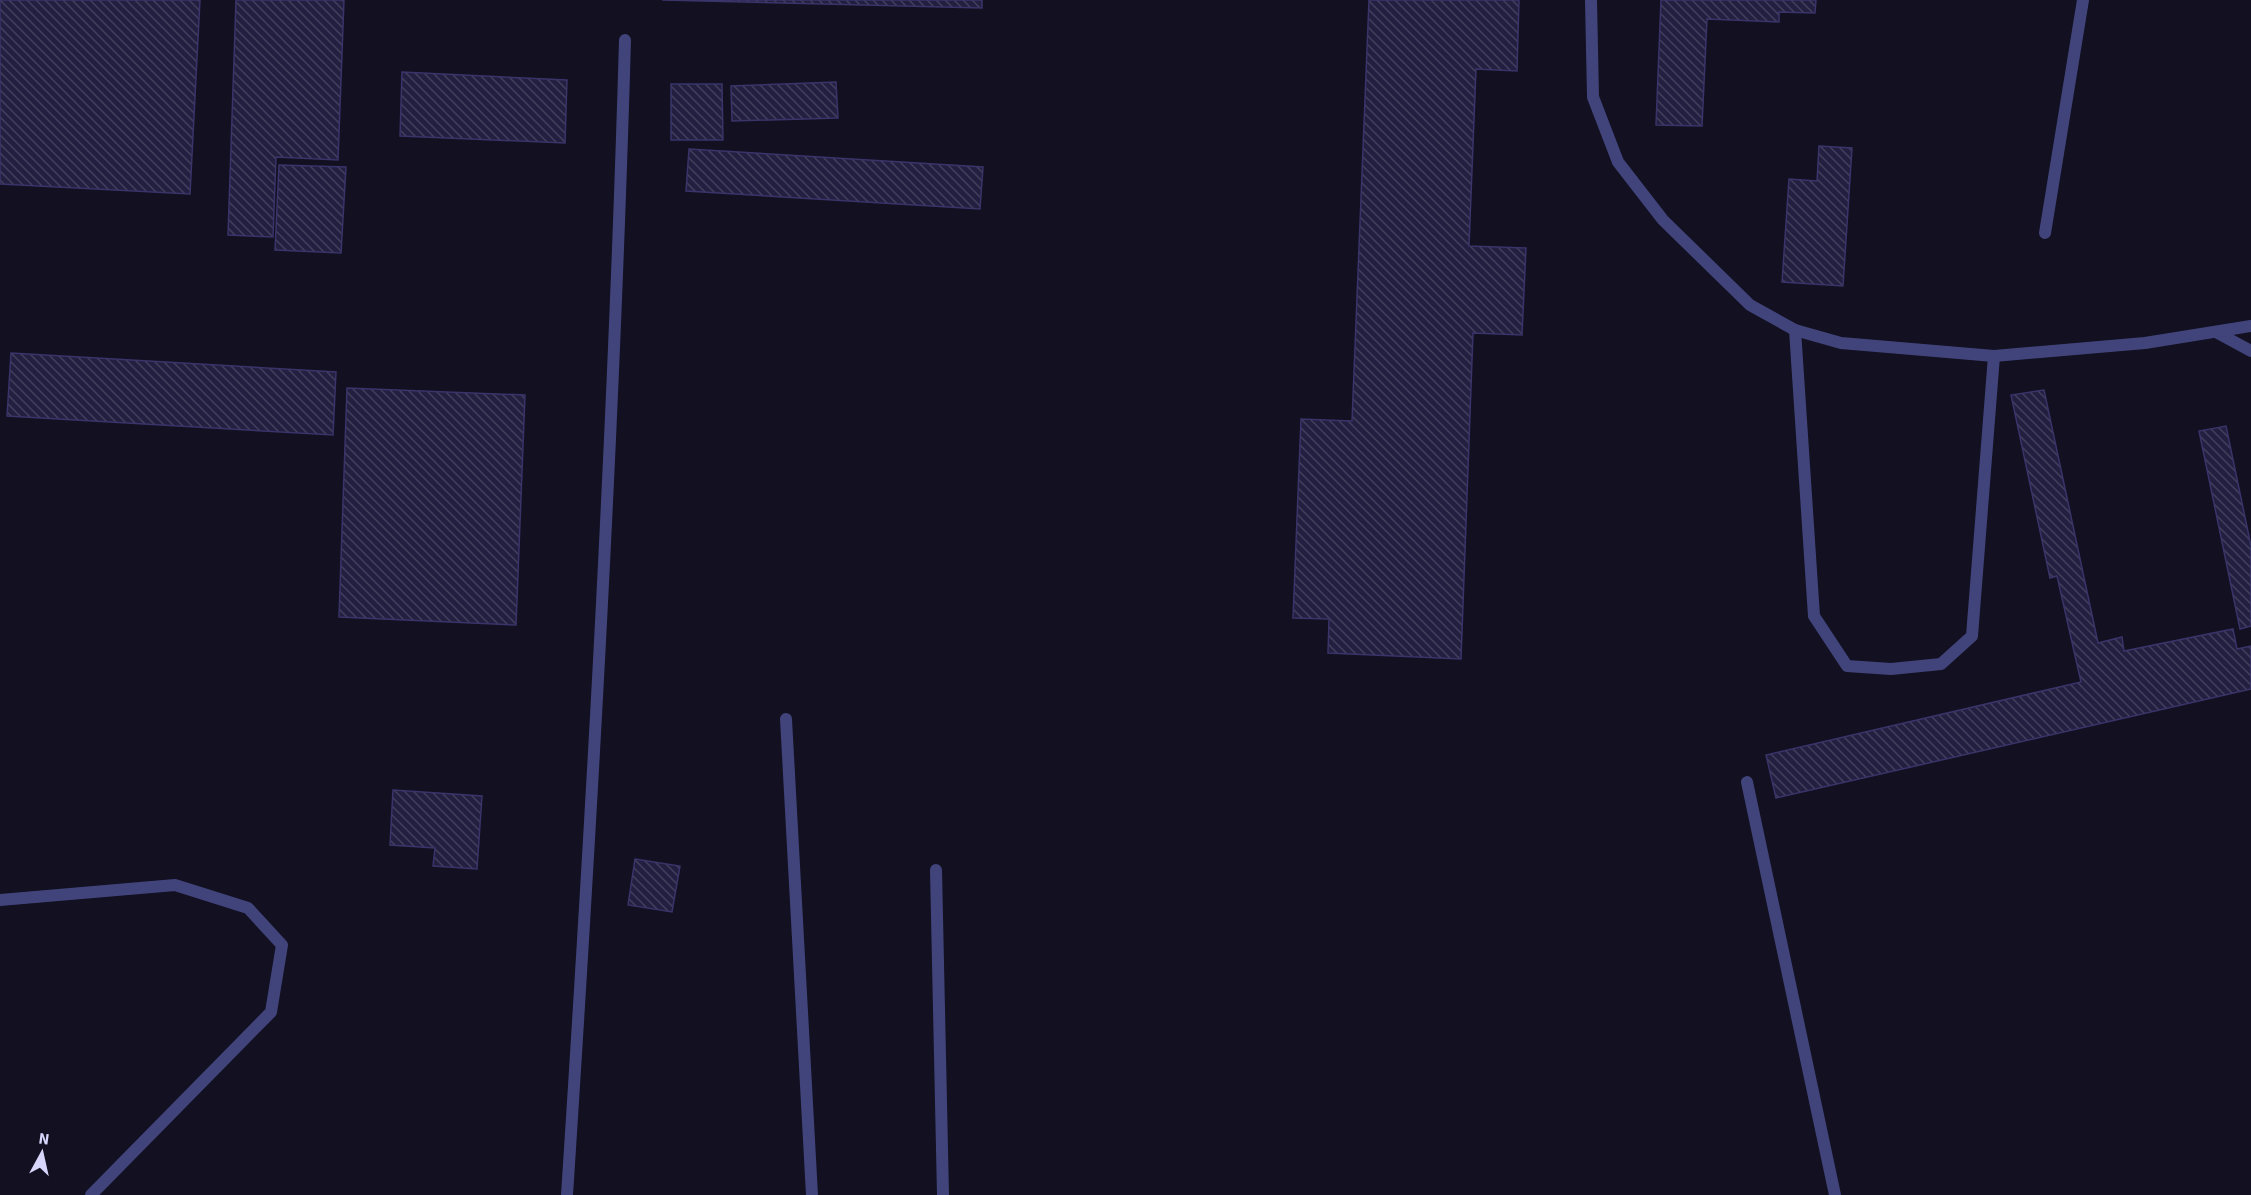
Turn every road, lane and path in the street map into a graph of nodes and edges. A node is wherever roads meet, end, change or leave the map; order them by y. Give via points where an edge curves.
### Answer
1 (1590, 0) edge
2 (2083, 0) edge
3 (625, 40) dead end
4 (2045, 233) dead end
5 (2251, 326) edge
6 (1795, 330) junction
7 (2216, 332) junction
8 (2251, 351) edge
9 (1994, 356) junction
10 (786, 719) dead end
11 (1747, 782) dead end
12 (936, 870) dead end
13 (0, 900) edge
14 (91, 1195) edge
15 (567, 1195) edge
16 (812, 1195) edge
17 (943, 1195) edge
18 (1835, 1195) edge

1 - 6 street via 1593,97 1618,162 1663,220 1750,305
2 - 4 street
3 - 15 street via 594,769
5 - 7 street
6 - 9 street via 1841,343
6 - 9 street via 1814,616 1847,666 1891,669 1941,664 1972,636
7 - 8 street
7 - 9 street via 2145,343
10 - 16 street
11 - 18 street
12 - 17 street
13 - 14 street via 175,885 248,908 282,945 271,1012

